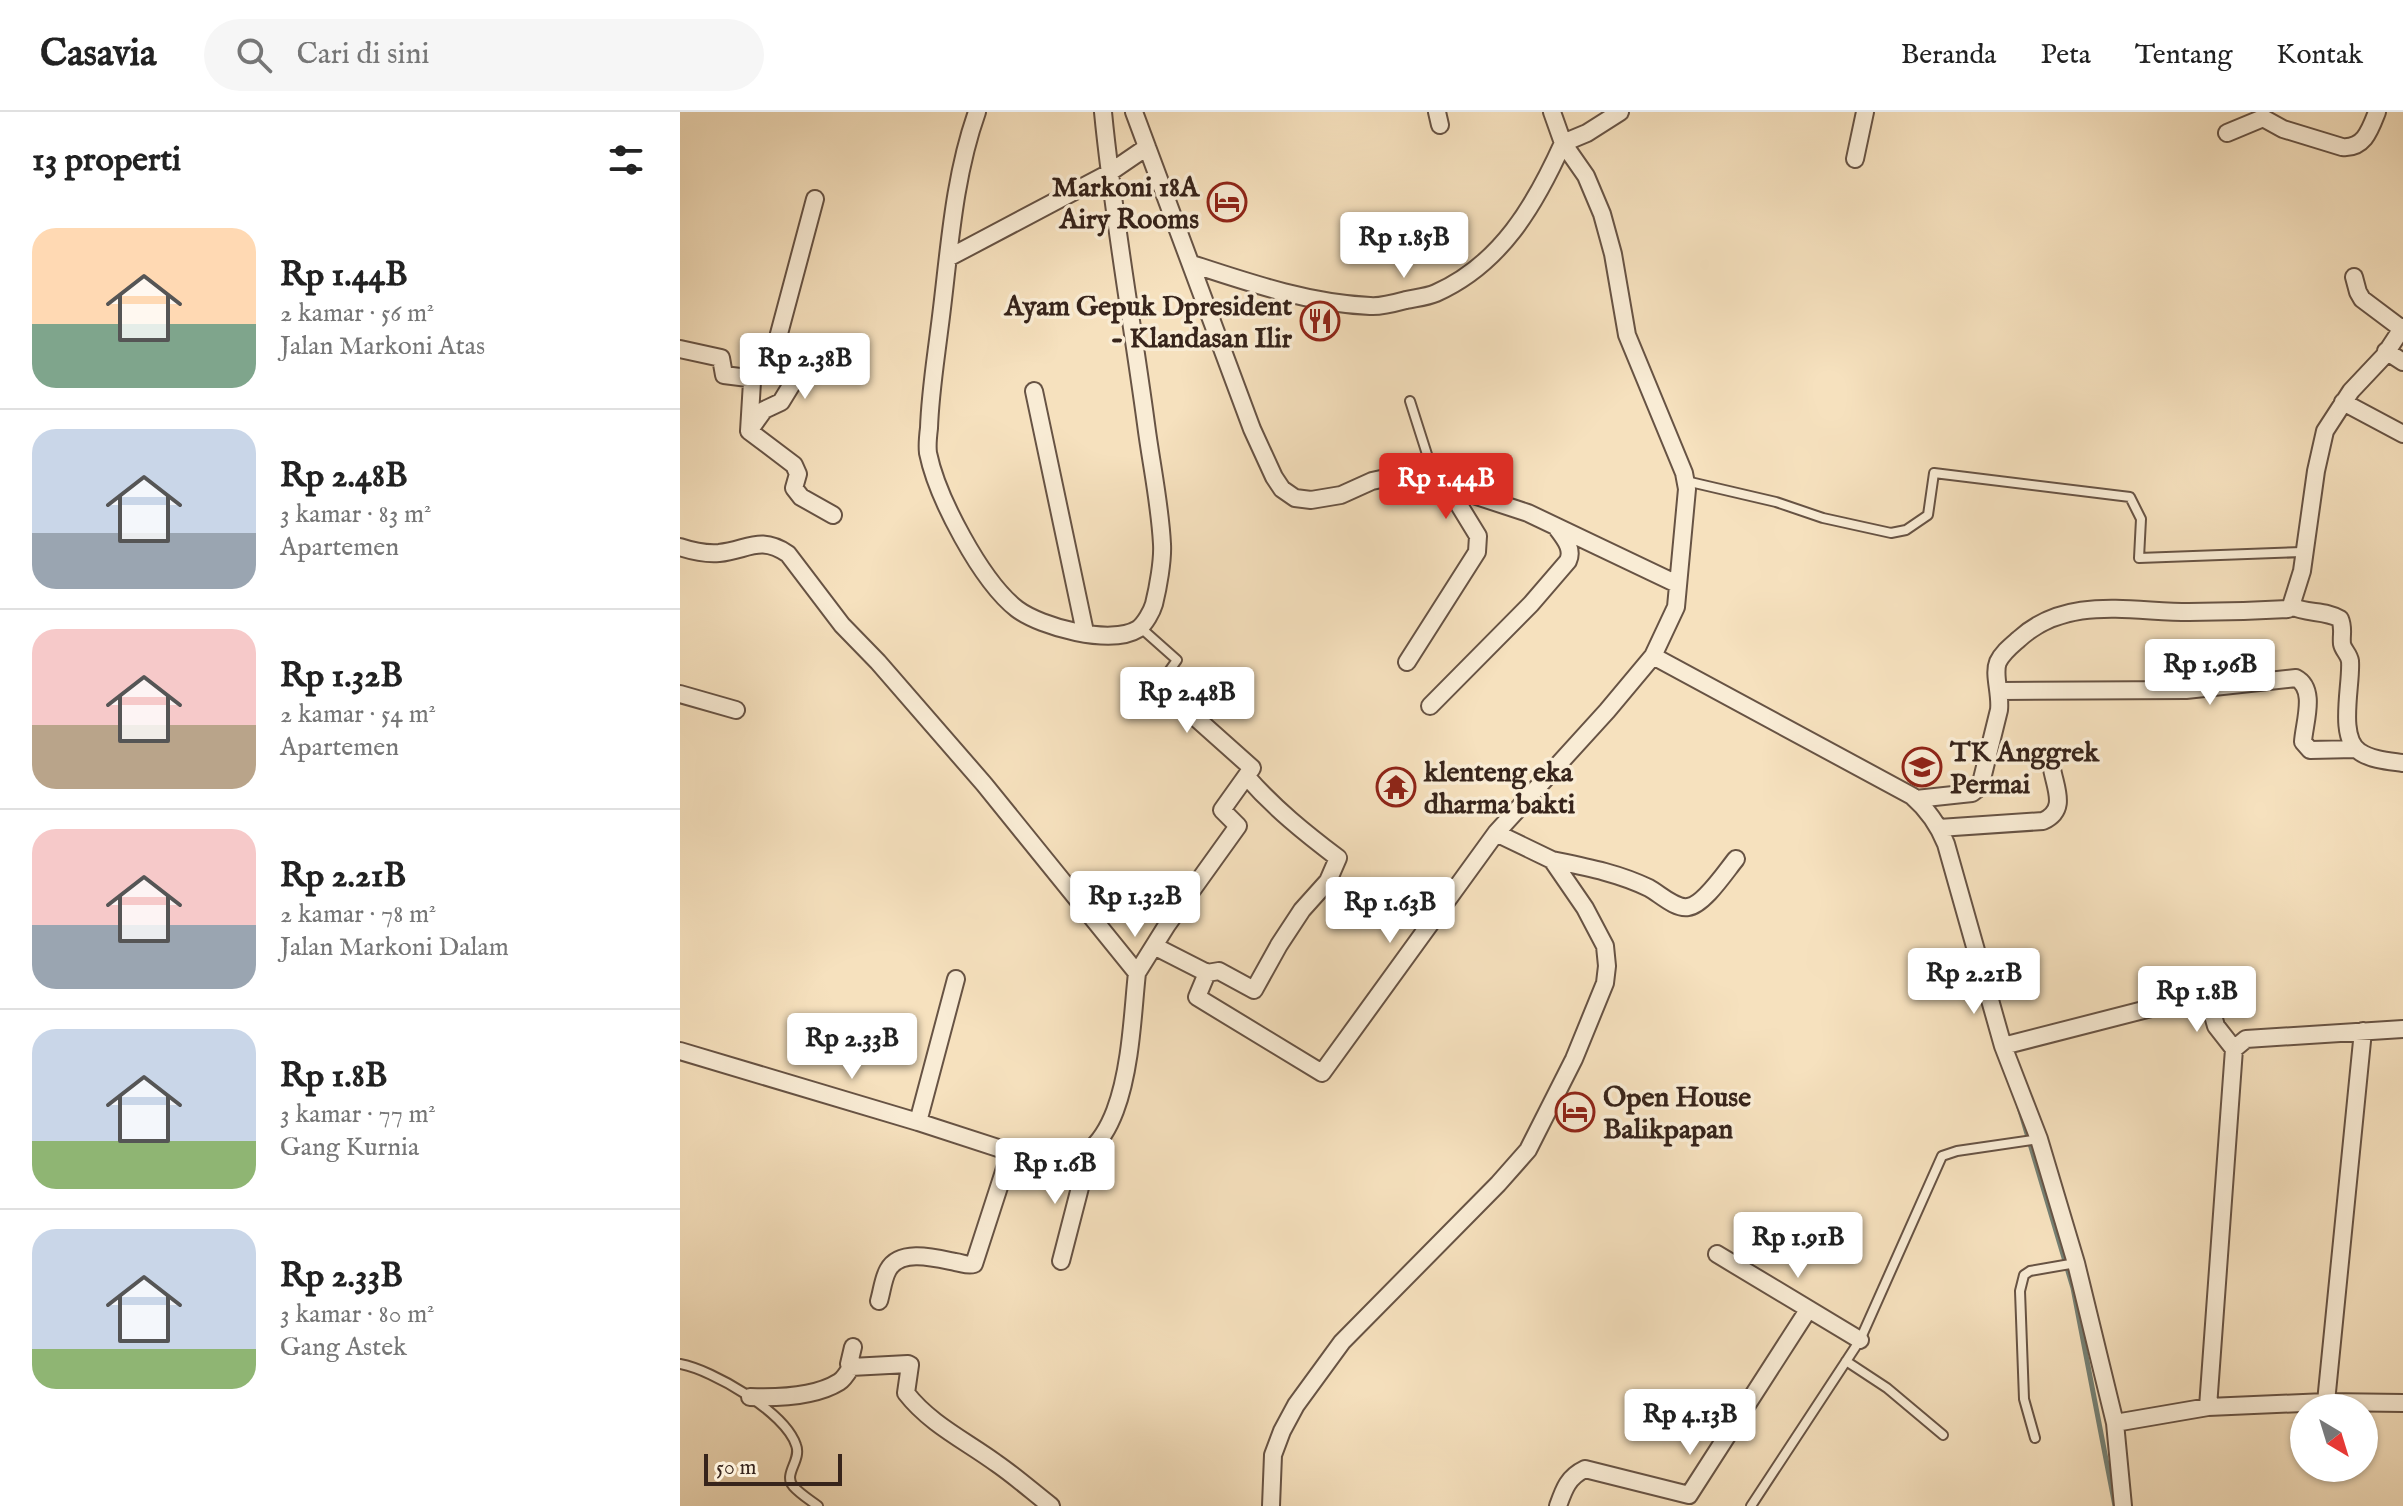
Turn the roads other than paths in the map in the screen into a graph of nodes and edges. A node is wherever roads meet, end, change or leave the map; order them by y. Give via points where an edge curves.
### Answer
1 (977, 112) edge
2 (1103, 112) edge
3 (1134, 112) edge
4 (1552, 112) edge
5 (1620, 112) edge
6 (1865, 112) edge
7 (2377, 112) edge
8 (2227, 133) dead end
9 (1563, 143) junction
10 (1147, 147) junction
11 (1855, 159) dead end
12 (1109, 173) junction
13 (815, 199) dead end
14 (950, 257) junction
15 (1192, 264) junction
16 (2354, 277) dead end
17 (2402, 328) edge
18 (680, 349) edge
19 (2386, 351) junction
20 (2403, 362) edge
21 (1034, 391) dead end
22 (1410, 401) dead end
23 (2343, 402) junction
24 (749, 431) junction
25 (2403, 434) edge
26 (1428, 480) junction
27 (1685, 481) junction
28 (1448, 487) junction
29 (833, 515) dead end
30 (1556, 527) junction
31 (680, 547) edge
32 (2303, 552) junction
33 (1677, 584) junction
34 (2291, 606) junction
35 (1141, 628) junction
36 (1085, 632) junction
37 (1653, 656) junction
38 (1407, 662) dead end
39 (1159, 685) joint
40 (2000, 691) junction
41 (680, 694) edge
42 (1430, 706) dead end
43 (736, 710) dead end
44 (2355, 749) junction
45 (2403, 763) edge
46 (2052, 769) dead end
47 (1247, 777) junction
48 (1916, 799) junction
49 (1939, 828) junction
50 (1491, 840) junction
51 (1736, 859) dead end
52 (1552, 860) junction
53 (1154, 946) junction
54 (1137, 973) junction
55 (1207, 973) junction
56 (956, 979) dead end
57 (2241, 985) dead end
58 (2207, 994) junction
59 (2403, 1029) edge
60 (2363, 1031) junction
61 (2003, 1046) junction
62 (2234, 1049) junction
63 (680, 1051) edge
64 (918, 1122) junction
65 (2039, 1139) junction
66 (1010, 1153) junction
67 (1085, 1155) junction
68 (1717, 1254) dead end
69 (1061, 1261) dead end
70 (2076, 1263) junction
71 (879, 1301) dead end
72 (1808, 1310) junction
73 (1860, 1340) junction
74 (853, 1347) dead end
75 (1846, 1361) junction
76 (680, 1364) edge
77 (851, 1367) junction
78 (2327, 1394) edge
79 (750, 1397) junction
80 (2378, 1403) edge
81 (2403, 1403) edge
82 (2290, 1404) edge
83 (2208, 1407) junction
84 (2115, 1423) junction
85 (1943, 1435) dead end
86 (2035, 1438) dead end
87 (818, 1506) edge
88 (1051, 1506) edge
89 (1271, 1506) edge
90 (1558, 1506) edge
91 (1751, 1506) edge
92 (2123, 1506) edge

1 - 14 street via 958,185
2 - 12 street
3 - 10 street
4 - 9 street
5 - 9 street
6 - 11 street
7 - 8 street via 2367,136 2351,148 2263,118
9 - 15 street via 1542,189 1493,254 1434,294 1372,306 1282,294
9 - 27 street via 1586,176 1602,214 1627,335
10 - 12 street
10 - 15 street
12 - 14 street
12 - 35 street via 1163,547 1153,606
13 - 24 street via 776,345 800,365 800,371 781,402 764,410
14 - 36 street via 930,402 928,451 939,487 960,533 1018,609 1055,626
15 - 26 street via 1252,429 1282,489 1311,500 1404,474
16 - 17 street via 2362,299
17 - 19 street
18 - 24 street via 721,358 724,375 752,382
19 - 20 street
19 - 23 street
21 - 36 street
22 - 26 lane via 1432,470
23 - 25 street
23 - 32 street via 2320,449
24 - 29 street via 794,465 794,488 801,497
26 - 28 street
27 - 32 lane via 1891,533 1928,515 1934,473 2130,497 2141,519 2139,558
27 - 33 street
28 - 30 street
28 - 38 street via 1479,545
30 - 33 street
30 - 42 street via 1570,549 1568,561
31 - 54 street via 713,553 762,543 788,554
32 - 34 street
33 - 37 street via 1676,607
34 - 40 street via 2209,612 2105,607 2060,615 2035,626 2004,653 1996,672
34 - 44 street via 2338,616 2342,622 2343,646 2350,658 2347,721
35 - 36 street via 1123,635
35 - 39 lane via 1177,660
37 - 48 street
37 - 50 street
39 - 47 street via 1251,767
40 - 44 street via 2186,690 2296,678 2307,688 2304,746
40 - 48 street via 1980,787 1972,793
41 - 43 street
44 - 45 street
46 - 49 street via 2059,806 2051,817
47 - 53 street via 1222,810 1238,826
47 - 55 street via 1298,828 1338,858 1254,990 1219,971
48 - 49 street
49 - 61 street
50 - 52 street
50 - 55 street via 1322,1073 1197,997
51 - 52 street via 1698,903 1687,907 1610,872
52 - 89 street via 1605,946 1605,983 1574,1059 1528,1150 1342,1342 1308,1387 1276,1443
53 - 54 street
53 - 55 street
54 - 67 street via 1116,1112
56 - 64 street
57 - 58 street
58 - 61 street
58 - 62 street via 2216,1026
59 - 60 street
60 - 62 street via 2246,1039
60 - 78 street
61 - 65 street
62 - 83 street
63 - 64 street
64 - 66 street
65 - 70 street
65 - 73 lane via 1942,1156
66 - 67 street via 1052,1164
66 - 71 street via 974,1264 900,1258 887,1272
67 - 69 street
68 - 72 street
70 - 84 street
70 - 86 lane via 2030,1271 2020,1291 2024,1399
72 - 73 street
72 - 90 street via 1689,1495 1585,1469 1567,1482
73 - 75 lane
74 - 77 street
75 - 85 lane
75 - 91 lane
76 - 79 lane
77 - 79 street via 841,1381 814,1391
77 - 88 street via 910,1365 906,1393 913,1402
79 - 87 lane via 791,1435 798,1449 792,1485
80 - 81 street
82 - 83 street
83 - 84 street
84 - 92 street

